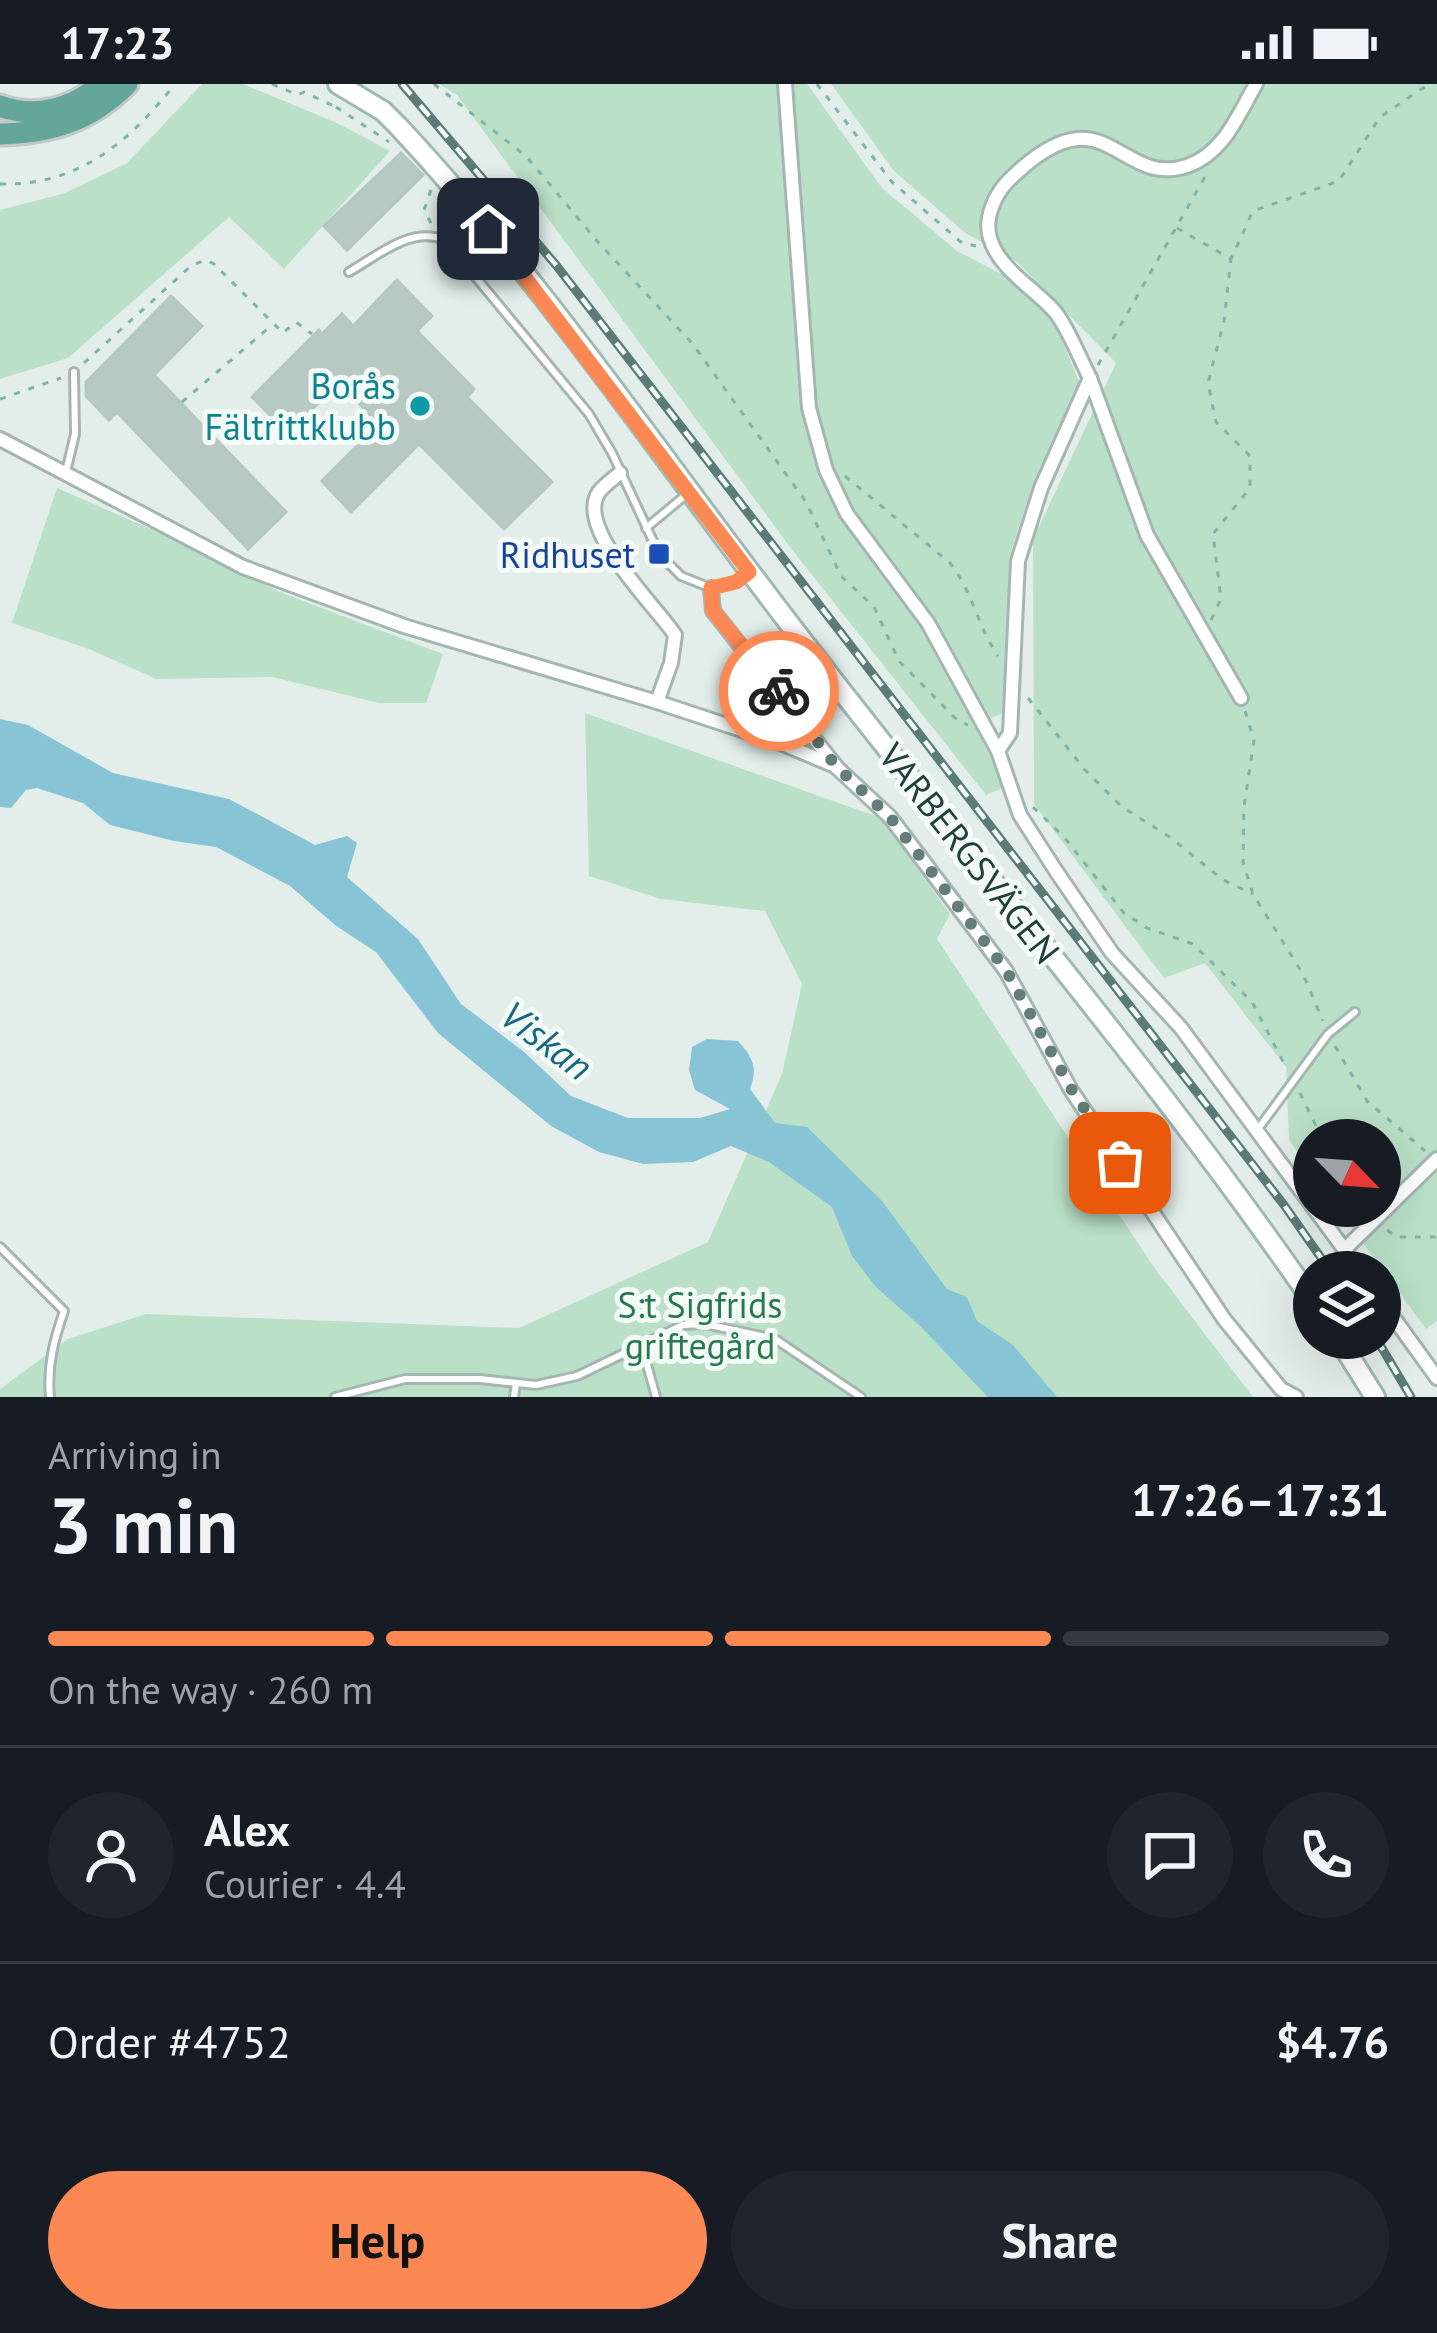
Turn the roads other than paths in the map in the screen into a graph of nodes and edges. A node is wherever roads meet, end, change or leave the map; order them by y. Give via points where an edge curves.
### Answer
1 (101, 84) edge
2 (127, 84) edge
3 (785, 84) edge
4 (1256, 84) edge
5 (357, 90) edge
6 (337, 98) edge
7 (0, 106) edge
8 (0, 134) edge
9 (349, 272) dead end
10 (74, 372) road end
11 (1090, 378) junction
12 (0, 439) edge
13 (66, 472) junction
14 (620, 473) junction
15 (689, 492) junction
16 (646, 528) junction
17 (749, 572) junction
18 (711, 588) junction
19 (1241, 698) road end
20 (657, 702) junction
21 (998, 751) junction
22 (836, 766) junction
23 (1354, 1012) dead end
24 (1258, 1129) junction
25 (1436, 1160) edge
26 (0, 1247) edge
27 (1345, 1249) joint
28 (1293, 1274) edge
29 (1401, 1328) edge
30 (641, 1343) junction
31 (1351, 1359) edge
32 (1437, 1378) edge
33 (516, 1384) junction
34 (50, 1397) edge
35 (335, 1397) edge
36 (514, 1397) edge
37 (656, 1397) edge
38 (861, 1397) edge
39 (1296, 1397) edge
40 (1375, 1397) edge

1 - 7 main road via 52,110
2 - 8 main road via 70,125
3 - 21 street via 809,408 826,470 848,514 928,623
4 - 11 street via 1205,158 1150,167 1081,136 1051,143 1002,186 988,226 995,251 1058,316
5 - 6 main road, VARBERGSVÄGEN
5 - 15 main road, VARBERGSVÄGEN via 435,165
9 - 14 lane via 409,237 428,232 445,240 589,414
10 - 13 lane via 76,434
11 - 19 street via 1147,535
11 - 21 street via 1018,561 1010,733
12 - 13 street
13 - 20 street via 243,567 404,626
14 - 16 lane
14 - 20 street via 597,494 593,513 630,581 675,635
15 - 16 lane
15 - 17 main road, VARBERGSVÄGEN
16 - 18 lane via 681,576
17 - 18 lane
17 - 28 main road, VARBERGSVÄGEN
18 - 22 street via 713,611
20 - 22 street
21 - 24 street via 1020,815 1112,953
22 - 39 street via 890,817 955,900 1224,1319
23 - 24 lane via 1328,1034
24 - 27 street
25 - 27 street
26 - 34 lane via 64,1310
29 - 32 street
30 - 33 lane via 577,1376
30 - 37 lane
30 - 38 lane via 683,1324 751,1332 775,1339
31 - 40 main road
33 - 35 lane via 404,1379
33 - 36 lane

